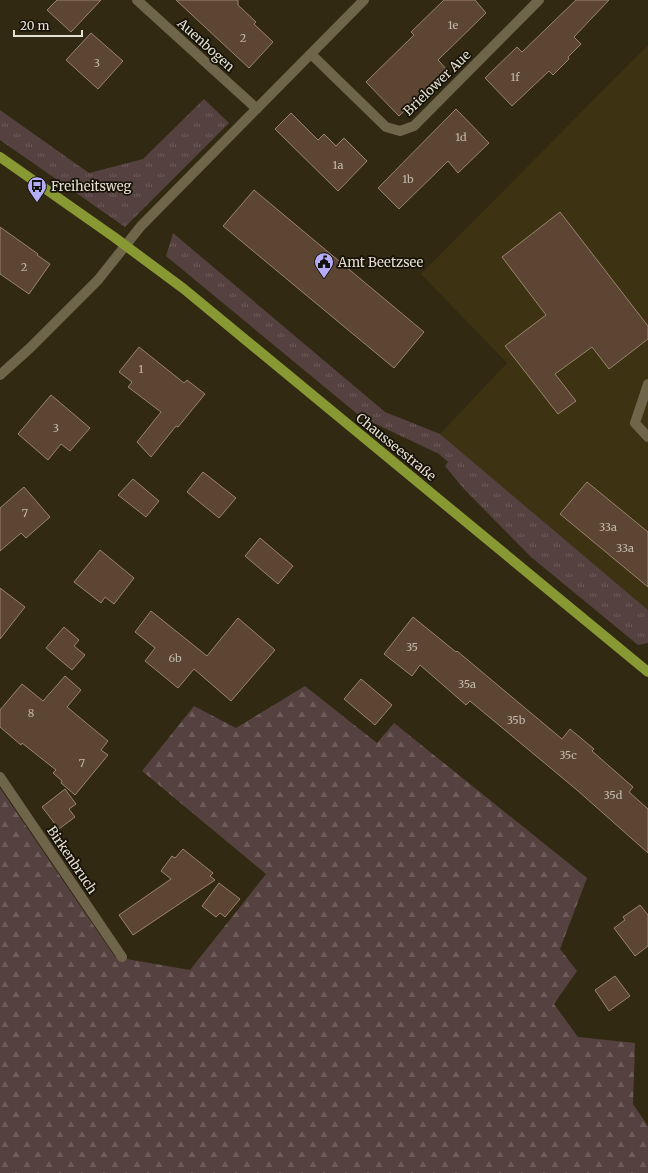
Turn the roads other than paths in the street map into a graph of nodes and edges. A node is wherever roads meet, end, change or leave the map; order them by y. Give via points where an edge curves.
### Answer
1 (137, 0) edge
2 (364, 0) edge
3 (539, 0) edge
4 (311, 54) junction
5 (257, 109) junction
6 (0, 157) edge
7 (125, 246) junction
8 (0, 375) edge
9 (648, 384) edge
10 (648, 437) edge
11 (648, 672) edge
12 (0, 777) edge
13 (122, 957) dead end

1 - 5 street, Auenbogen
2 - 4 street
3 - 4 street, Brielower Aue via 414,126 400,131 386,127
4 - 5 street
5 - 7 street via 141,226
6 - 7 main road, Chausseestraße
7 - 8 street via 98,280
7 - 11 main road, Chausseestraße via 184,289
9 - 10 street via 635,423
12 - 13 street, Birkenbruch

